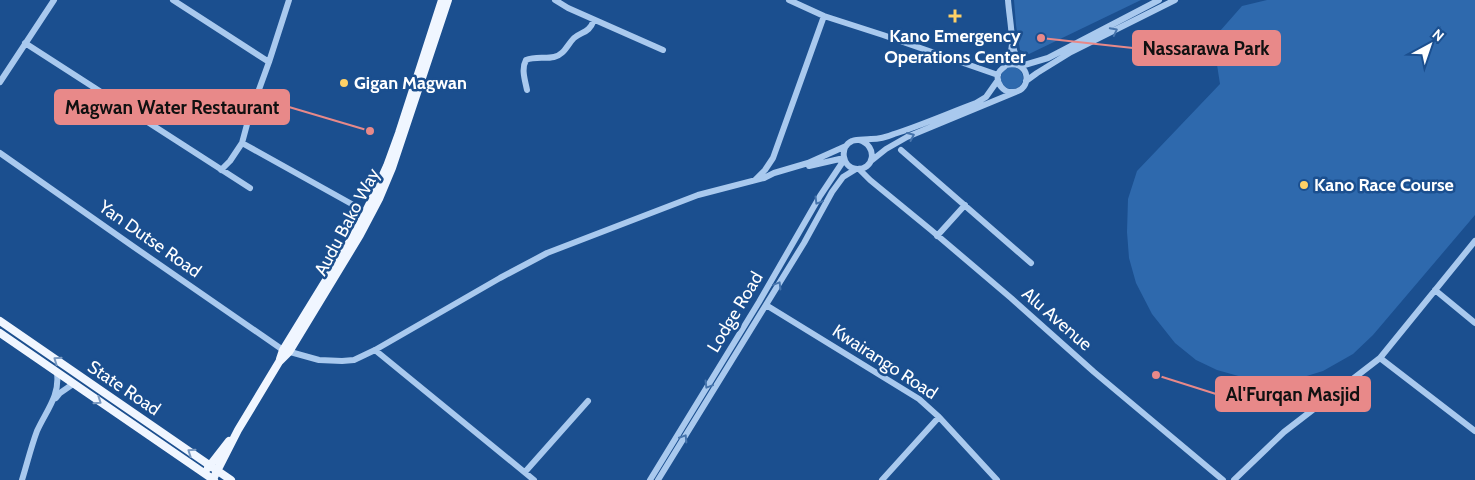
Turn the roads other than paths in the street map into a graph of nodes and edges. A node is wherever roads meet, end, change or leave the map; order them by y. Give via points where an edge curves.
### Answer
1 (54, 0) edge
2 (173, 0) edge
3 (289, 0) edge
4 (442, 0) edge
5 (448, 0) edge
6 (555, 0) edge
7 (789, 0) edge
8 (1008, 0) edge
9 (1159, 0) edge
10 (1176, 0) edge
11 (824, 16) junction
12 (594, 20) junction
13 (26, 42) junction
14 (1013, 45) junction
15 (663, 50) dead end
16 (269, 62) junction
17 (1006, 65) junction
18 (1019, 65) junction
19 (998, 77) junction
20 (1026, 81) junction
21 (0, 82) edge
22 (527, 90) dead end
23 (1018, 91) junction
24 (859, 140) junction
25 (242, 143) junction
26 (846, 146) junction
27 (901, 150) dead end
28 (0, 153) edge
29 (844, 159) junction
30 (868, 164) junction
31 (857, 169) junction
32 (221, 170) junction
33 (764, 178) junction
34 (870, 180) junction
35 (754, 181) junction
36 (250, 188) dead end
37 (965, 205) junction
38 (366, 212) junction
39 (937, 236) junction
40 (1475, 241) edge
41 (1031, 263) dead end
42 (1435, 290) junction
43 (766, 306) junction
44 (0, 321) edge
45 (1475, 323) edge
46 (0, 334) edge
47 (375, 350) junction
48 (286, 351) junction
49 (1380, 358) junction
50 (57, 373) junction
51 (73, 384) junction
52 (53, 401) junction
53 (588, 401) dead end
54 (939, 416) junction
55 (238, 430) junction
56 (1475, 431) edge
57 (210, 465) junction
58 (218, 471) junction
59 (525, 472) junction
60 (203, 477) edge
61 (22, 480) edge
62 (213, 480) edge
63 (231, 480) edge
64 (534, 480) edge
65 (650, 480) edge
66 (658, 480) edge
67 (882, 480) edge
68 (997, 480) edge
69 (1223, 480) edge
70 (1234, 480) edge

1 - 13 street
2 - 16 street
3 - 16 street
4 - 38 main road, Audu Bako Way via 396,142
5 - 48 main road, Audu Bako Way via 379,199 360,236
6 - 12 street
7 - 11 street
8 - 14 street
9 - 18 street via 1048,58
20 -> 10 street via 1071,52
11 - 19 street
11 - 35 street via 773,158
12 - 15 street
12 - 22 street via 590,29 574,38 559,55 526,60
13 - 21 street
13 - 32 street
14 - 17 street
14 - 18 street
16 - 25 street
17 - 18 street
17 - 19 street
18 - 20 street via 1025,72
19 - 23 street via 1000,85 1008,92
19 - 24 street via 986,97 976,103 895,134
20 - 23 street
30 -> 23 street via 907,137
24 - 26 street
24 - 30 street via 872,150
25 - 32 street
25 - 38 street
26 - 29 street
26 - 33 street
27 - 37 street
28 - 48 street, Yan Dutse Road
29 - 31 street via 848,166
29 - 33 street via 824,161
29 -> 65 street, Lodge Road
30 - 31 street
30 - 34 street
31 - 34 street, Alu Avenue
43 -> 31 street, Lodge Road via 832,192 843,177
32 - 36 street
33 - 35 street, Yan Dutse Road
34 - 39 street, Alu Avenue
35 - 47 street, Yan Dutse Road via 698,195 547,253
37 - 39 street
37 - 41 street
38 - 48 main road, Audu Bako Way
39 - 69 street, Alu Avenue
40 - 42 street
42 - 45 street
42 - 49 street
43 - 54 street, Kwairango Road via 919,400
66 -> 43 street, Lodge Road
57 -> 44 main road, State Road
46 - 50 main road, State Road
47 - 48 street, Yan Dutse Road via 354,360 342,361 319,360
47 - 59 street
48 - 55 main road, Audu Bako Way
49 - 56 street
49 - 70 street via 1284,432
50 - 51 main road, State Road
50 - 52 street via 58,387
51 - 52 street
51 -> 60 main road, State Road
52 - 61 street via 37,432
53 - 59 street
54 - 67 street
54 - 68 street, Kwairango Road
55 - 57 main road, Audu Bako Way
55 - 58 main road, Audu Bako Way
57 - 58 main road, State Road
57 - 60 main road, Audu Bako Way
58 - 62 main road, Audu Bako Way
58 - 63 main road, State Road
59 - 64 street
60 - 62 main road, State Road

